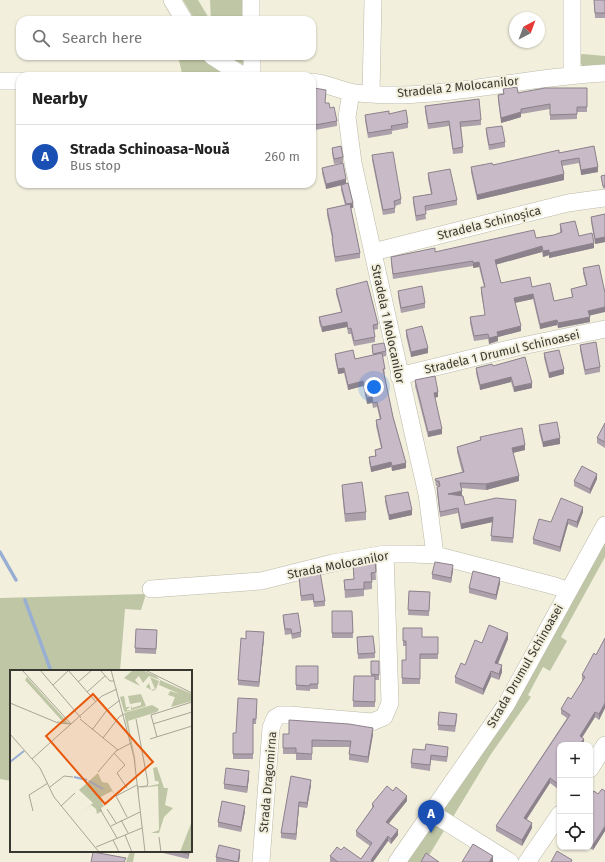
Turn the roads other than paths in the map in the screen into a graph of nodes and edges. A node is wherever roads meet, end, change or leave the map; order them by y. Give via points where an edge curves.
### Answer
1 (172, 0) edge
2 (251, 0) edge
3 (373, 0) edge
4 (572, 0) edge
5 (182, 16) edge
6 (252, 16) edge
7 (218, 60) edge
8 (252, 60) edge
9 (237, 72) edge
10 (252, 72) edge
11 (605, 73) edge
12 (572, 74) junction
13 (0, 81) edge
14 (16, 81) edge
15 (316, 82) edge
16 (351, 92) junction
17 (371, 94) junction
18 (605, 198) edge
19 (373, 252) junction
20 (605, 329) edge
21 (400, 376) junction
22 (605, 525) edge
23 (385, 554) junction
24 (435, 555) junction
25 (151, 589) dead end
26 (569, 591) junction
27 (605, 745) edge
28 (593, 764) edge
29 (432, 813) junction
30 (557, 818) edge
31 (261, 862) edge
32 (397, 862) edge
33 (510, 862) edge
34 (527, 862) edge

1 - 5 street
2 - 6 street
3 - 17 street
4 - 12 street
7 - 9 street
8 - 10 street
11 - 12 street, Stradela 2 Molocanilor
12 - 17 street, Stradela 2 Molocanilor via 403,95
13 - 14 street
15 - 16 street, Stradela 2 Molocanilor
16 - 17 street, Stradela 2 Molocanilor
16 - 19 street, Stradela 1 Molocanilor via 347,117 352,163
18 - 19 street, Stradela Schinoșica via 568,203
19 - 21 street, Stradela 1 Molocanilor
20 - 21 street, Stradela 1 Drumul Schinoasei via 517,347
21 - 24 street, Stradela 1 Molocanilor via 427,494
22 - 26 street, Strada Drumul Schinoasei
23 - 24 street, Strada Molocanilor
23 - 25 street, Strada Molocanilor via 261,580
23 - 31 street, Strada Dragomirna via 390,703 384,717 372,722 290,715 275,718 271,728
24 - 26 street, Strada Molocanilor
26 - 29 street, Strada Drumul Schinoasei via 506,705
27 - 28 street
29 - 32 street, Strada Drumul Schinoasei
29 - 33 street
30 - 34 street

